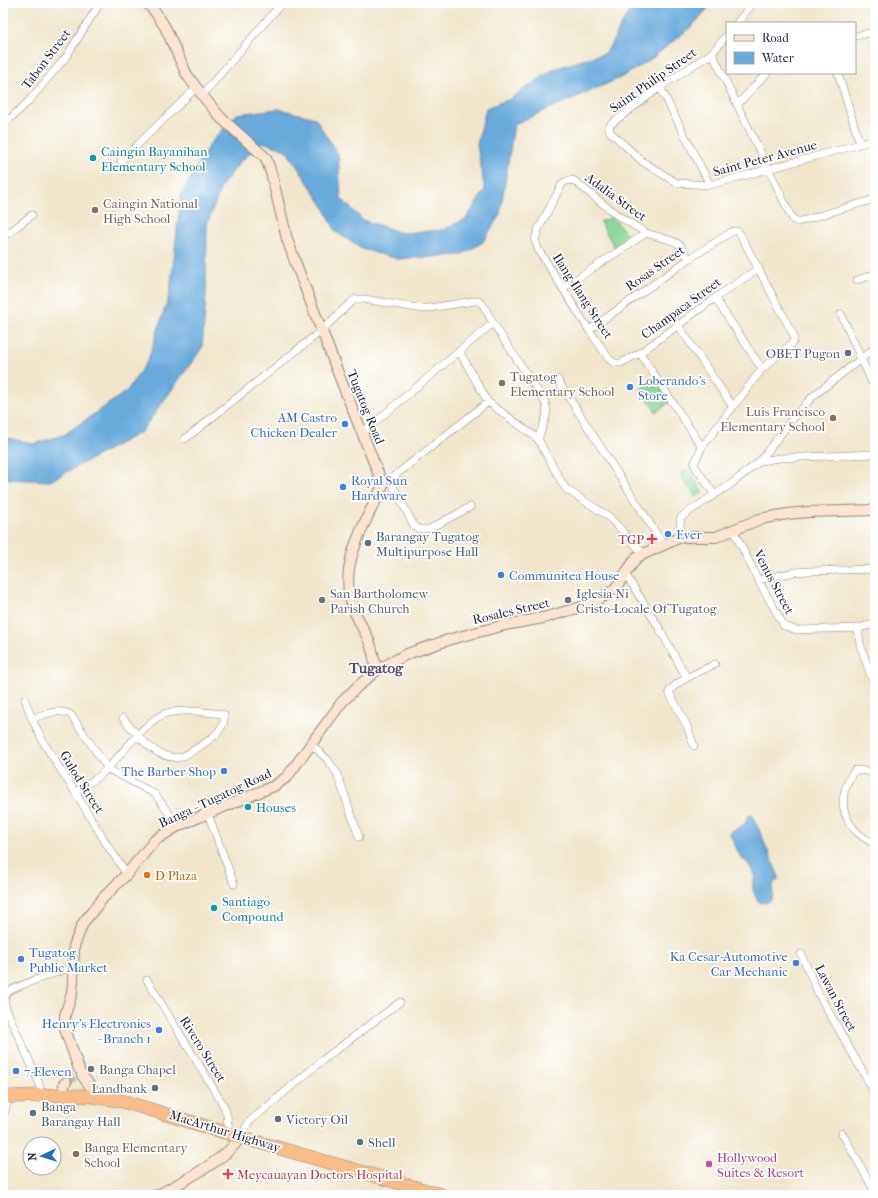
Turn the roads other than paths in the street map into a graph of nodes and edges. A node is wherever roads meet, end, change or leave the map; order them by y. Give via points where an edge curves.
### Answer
1 (100, 3) edge
2 (147, 3) edge
3 (282, 3) edge
4 (753, 3) edge
5 (738, 22) edge
6 (875, 32) edge
7 (726, 36) edge
8 (856, 36) edge
9 (712, 53) junction
10 (766, 74) edge
11 (838, 74) edge
12 (660, 87) junction
13 (199, 91) junction
14 (737, 105) junction
15 (3, 122) edge
16 (609, 128) joint
17 (875, 140) edge
18 (860, 144) junction
19 (121, 161) dead end
20 (770, 170) junction
21 (710, 185) junction
22 (875, 199) edge
23 (32, 214) dead end
24 (646, 233) junction
25 (3, 237) edge
26 (535, 240) joint
27 (689, 259) junction
28 (758, 268) junction
29 (875, 274) edge
30 (856, 280) dead end
31 (563, 288) junction
32 (714, 298) junction
33 (840, 314) dead end
34 (493, 323) junction
35 (678, 325) junction
36 (321, 330) junction
37 (589, 330) junction
38 (875, 348) edge
39 (459, 351) junction
40 (640, 353) junction
41 (860, 359) junction
42 (615, 363) joint
43 (762, 369) junction
44 (557, 379) dead end
45 (875, 389) edge
46 (488, 402) junction
47 (733, 407) junction
48 (362, 433) junction
49 (185, 439) dead end
50 (538, 439) junction
51 (702, 447) junction
52 (875, 454) edge
53 (760, 461) junction
54 (387, 482) junction
55 (714, 494) junction
56 (470, 507) dead end
57 (875, 510) edge
58 (734, 530) junction
59 (681, 537) junction
60 (663, 544) junction
61 (644, 554) junction
62 (875, 569) edge
63 (626, 575) junction
64 (758, 580) junction
65 (875, 624) edge
66 (858, 628) junction
67 (715, 664) dead end
68 (376, 670) junction
69 (686, 678) junction
70 (873, 681) edge
71 (875, 688) edge
72 (25, 699) dead end
73 (123, 718) dead end
74 (32, 719) junction
75 (137, 736) junction
76 (311, 744) junction
77 (694, 746) dead end
78 (108, 769) junction
79 (875, 772) edge
80 (76, 792) junction
81 (208, 814) junction
82 (178, 826) junction
83 (359, 837) dead end
84 (875, 844) edge
85 (127, 874) junction
86 (234, 884) dead end
87 (801, 954) dead end
88 (74, 966) junction
89 (147, 980) dead end
90 (400, 1002) dead end
91 (66, 1082) tunnel mouth
92 (875, 1094) edge
93 (40, 1095) junction
94 (63, 1095) junction
95 (5, 1097) edge
96 (98, 1097) junction
97 (3, 1115) edge
98 (842, 1133) dead end
99 (235, 1135) junction
100 (875, 1192) edge
101 (158, 1195) edge
102 (442, 1195) edge

1 - 15 street, Tabon Street via 66,57 28,102
2 - 13 street via 165,27 187,75
3 - 13 street
4 - 5 street
6 - 8 street
7 - 9 street, Saint Philip Street
9 - 12 street, Saint Philip Street
9 - 14 street
10 - 14 street
11 - 18 street
12 - 16 street, Saint Philip Street
12 - 21 street
13 - 19 street
13 - 36 street, Tugatog Road via 221,118 266,158 288,239
14 - 20 street
16 - 21 street, Saint Peter Avenue via 610,132 643,162 677,183
17 - 18 street, Saint Peter Avenue
18 - 20 street, Saint Peter Avenue
20 - 21 street, Saint Peter Avenue
20 - 22 street via 791,216 798,222
23 - 25 street
24 - 26 street, Adalia Street via 617,215 573,180 566,180
24 - 27 street, Adalia Street via 680,245
24 - 31 street
26 - 31 street, Ilang-Ilang Street
27 - 28 street, Rosas Street via 732,231 737,231
27 - 37 street, Rosas Street
28 - 32 street, Champaca Street
28 - 43 street via 794,336 794,341
29 - 30 street
31 - 37 street, Ilang-Ilang Street
32 - 35 street, Champaca Street
32 - 43 street
33 - 41 street
34 - 36 street via 479,301 474,300 423,309 364,299 350,303
34 - 39 street
34 - 50 street via 547,407
35 - 40 street, Champaca Street
35 - 47 street
36 - 48 street, Tugatog Road
36 - 49 street
37 - 42 street, Ilang-Ilang Street via 610,360
38 - 41 street
39 - 46 street
39 - 48 street
40 - 42 street, Champaca Street via 621,363
40 - 51 street
41 - 45 street
41 - 53 street via 813,396
43 - 47 street
44 - 60 street
46 - 50 street
46 - 54 street
47 - 51 street
48 - 54 street, Tugatog Road
50 - 61 street via 566,489 608,516
51 - 55 street via 694,464
52 - 53 street
53 - 55 street
54 - 56 street via 414,526 419,529 429,529
54 - 68 street via 351,554 348,577 352,607 370,642
55 - 59 street via 681,517
57 - 58 street via 787,514 760,519
58 - 59 street via 716,538
58 - 64 street, Venus Street
59 - 60 street, Rosales Street
60 - 61 street, Rosales Street
61 - 63 street, Rosales Street via 637,557
62 - 64 street via 795,572
63 - 68 street, Rosales Street via 614,590 588,605 430,645
63 - 69 street
64 - 66 street, Venus Street via 784,626 796,630
65 - 66 street, Venus Street
66 - 70 street via 860,644
67 - 69 street
68 - 76 street, Banga - Tugatog Road via 342,702
69 - 77 street via 669,692 687,726
70 - 71 street
72 - 74 street, Gulod Street
73 - 75 street
74 - 78 street via 45,714 67,712
74 - 80 street, Gulod Street via 45,745
75 - 75 street via 166,713 187,711 224,715 225,718 218,733 182,757 171,758 161,754
75 - 78 street
76 - 81 street, Banga - Tugatog Road via 287,777
76 - 83 street via 327,759 336,773
78 - 80 street
78 - 82 street via 154,794
79 - 84 street via 855,770 851,773 843,796 846,819 853,829
80 - 85 street, Gulod Street
81 - 82 street, Banga - Tugatog Road
81 - 86 street
82 - 85 street, Banga - Tugatog Road via 155,840
85 - 88 street, Banga - Tugatog Road via 102,898 83,923 74,946
87 - 92 street, Lawan Street via 819,995
88 - 93 street via 18,987 8,992 6,997 7,1011 38,1080
88 - 96 street, Banga - Tugatog Road via 72,993 64,1024 80,1072
89 - 99 street, Rivero Street via 224,1106
90 - 99 street via 324,1059
91 - 94 street
93 - 94 highway, MacArthur Highway
93 - 95 highway, MacArthur Highway
94 - 96 highway, MacArthur Highway
95 - 97 street via 6,1109
96 - 99 highway, MacArthur Highway via 122,1101
98 - 100 street
99 - 101 street via 236,1144 228,1152
99 - 102 highway, MacArthur Highway

